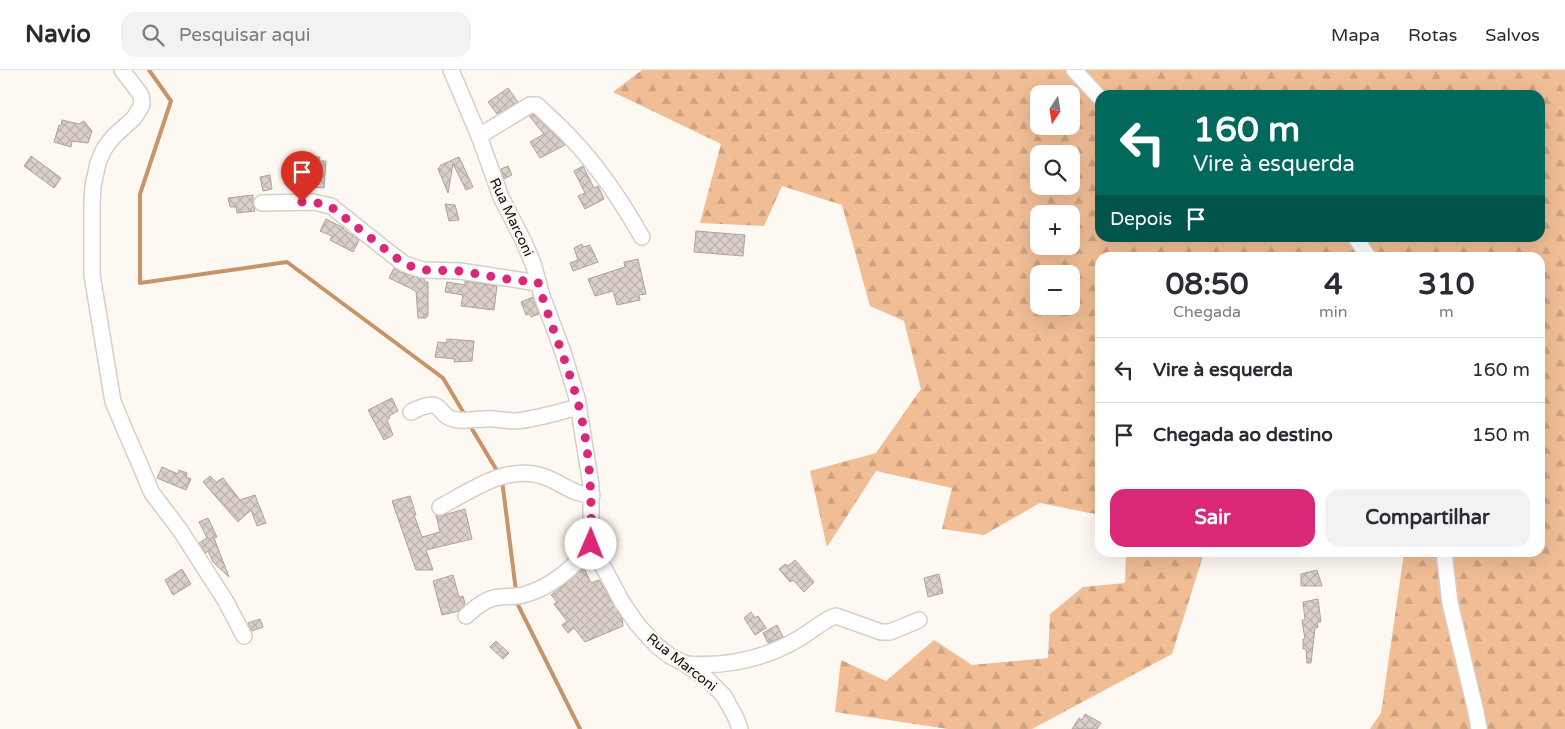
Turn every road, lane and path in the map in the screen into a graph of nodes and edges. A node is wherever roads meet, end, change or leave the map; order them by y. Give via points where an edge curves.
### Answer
1 (122, 70) edge
2 (451, 70) edge
3 (1074, 70) edge
4 (1095, 93) edge
5 (478, 136) junction
6 (262, 203) dead end
7 (642, 236) dead end
8 (538, 282) junction
9 (579, 406) junction
10 (411, 412) dead end
11 (592, 495) junction
12 (440, 507) dead end
13 (591, 544) junction
14 (1445, 557) edge
15 (466, 616) dead end
16 (919, 620) dead end
17 (244, 636) dead end
18 (684, 663) junction
19 (740, 729) edge
20 (1479, 729) edge

1 - 17 street via 141,95 142,105 134,118 113,137 98,162 93,186 92,220 92,275 113,402 152,493 226,600
2 - 5 street, Rua Marconi
3 - 4 street
5 - 7 street via 530,105 537,105 582,151 626,208
5 - 8 street, Rua Marconi
6 - 8 street via 313,202 330,206 403,263 423,270 460,271
8 - 9 street, Rua Marconi
9 - 10 street via 515,421 485,418 453,420 438,406 428,404
9 - 11 street, Rua Marconi
11 - 12 street via 574,492 543,476 518,473 492,479
11 - 13 street, Rua Marconi
13 - 15 street via 569,570 551,582 522,595 489,599
13 - 18 street, Rua Marconi via 637,624 656,645
14 - 20 street via 1450,604
16 - 18 street via 890,632 881,632 836,616 788,645 760,656 720,665
18 - 19 street, Rua Marconi via 724,696

